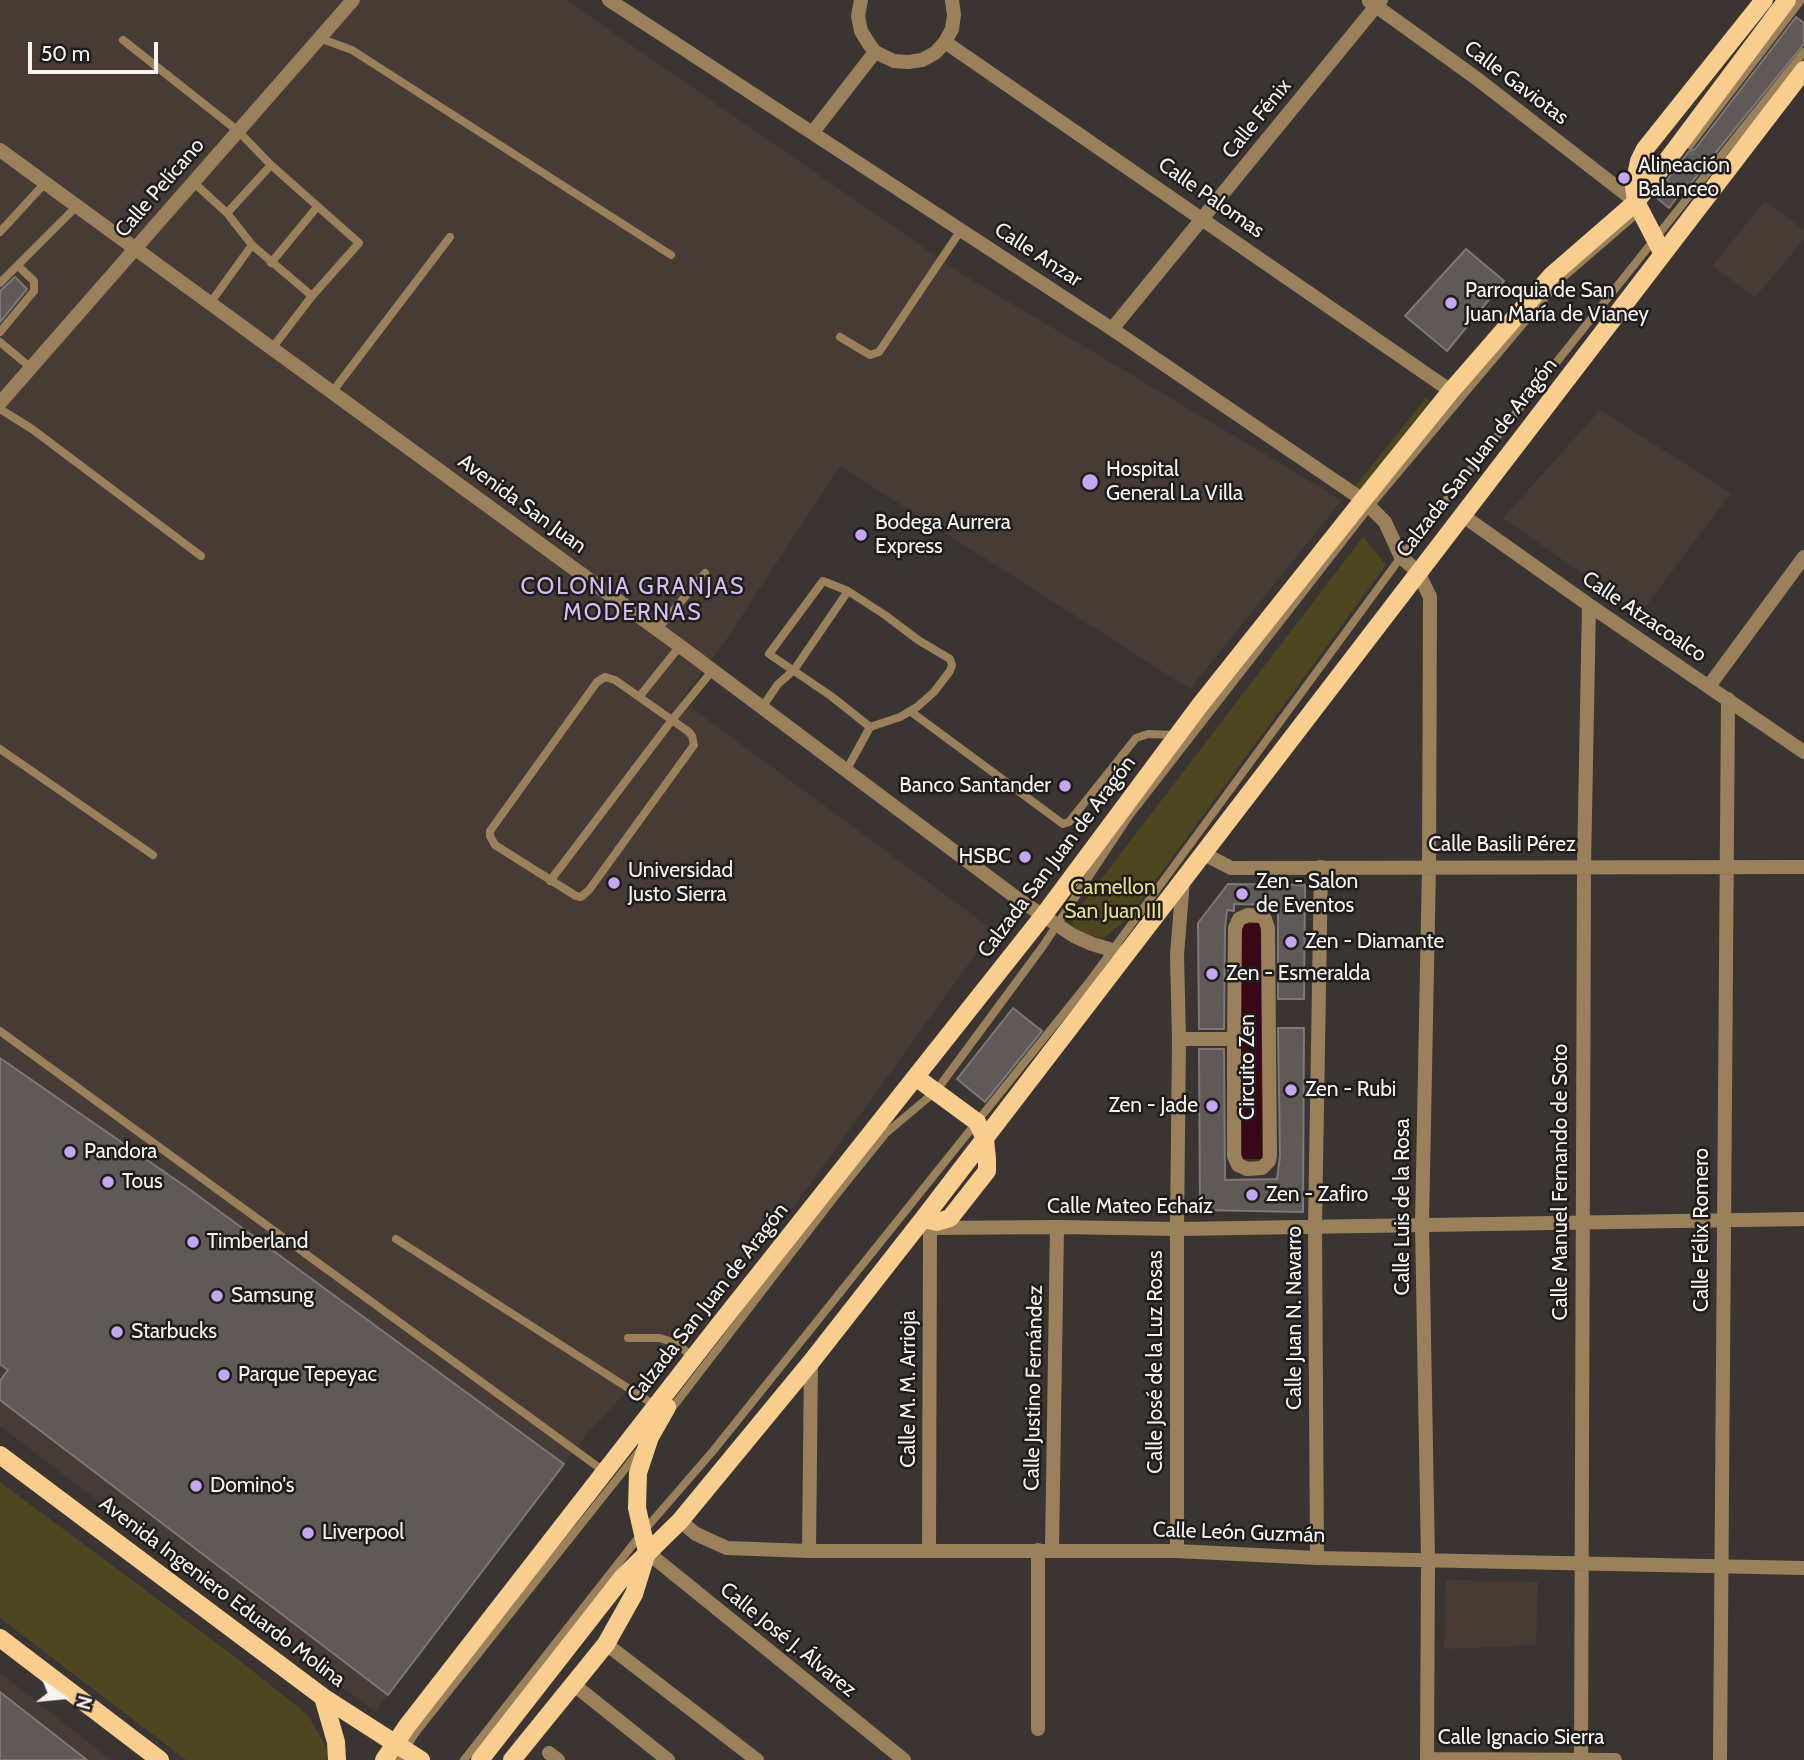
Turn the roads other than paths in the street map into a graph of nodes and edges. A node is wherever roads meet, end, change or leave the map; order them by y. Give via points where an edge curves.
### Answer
1 (353, 0) edge
2 (609, 0) edge
3 (861, 0) edge
4 (952, 0) edge
5 (1764, 0) edge
6 (1787, 0) edge
7 (1801, 0) edge
8 (1375, 2) edge
9 (319, 38) junction
10 (123, 40) dead end
11 (945, 42) junction
12 (875, 52) junction
13 (1804, 52) edge
14 (1804, 70) edge
15 (238, 131) junction
16 (813, 132) junction
17 (0, 150) edge
18 (271, 165) junction
19 (193, 182) junction
20 (45, 183) junction
21 (77, 206) junction
22 (1639, 206) junction
23 (317, 207) junction
24 (227, 213) junction
25 (1203, 218) junction
26 (4, 220) edge
27 (961, 230) junction
28 (0, 232) edge
29 (450, 237) dead end
30 (252, 245) junction
31 (1659, 246) junction
32 (136, 249) junction
33 (671, 254) dead end
34 (271, 263) junction
35 (18, 266) junction
36 (0, 283) edge
37 (312, 296) junction
38 (211, 302) junction
39 (1112, 328) junction
40 (0, 332) edge
41 (840, 337) dead end
42 (0, 342) edge
43 (273, 347) junction
44 (30, 367) junction
45 (333, 391) junction
46 (1451, 391) junction
47 (0, 406) edge
48 (1366, 503) junction
49 (1462, 515) junction
50 (201, 556) dead end
51 (1804, 557) edge
52 (1401, 558) junction
53 (1418, 572) junction
54 (705, 573) dead end
55 (848, 592) junction
56 (1588, 605) junction
57 (657, 630) junction
58 (680, 646) junction
59 (794, 670) junction
60 (712, 671) junction
61 (1709, 686) junction
62 (639, 696) junction
63 (1728, 699) junction
64 (761, 709) junction
65 (910, 711) junction
66 (672, 720) junction
67 (870, 727) junction
68 (1178, 735) junction
69 (0, 749) edge
70 (1804, 752) edge
71 (846, 771) junction
72 (1203, 854) junction
73 (153, 855) dead end
74 (1429, 866) junction
75 (1584, 866) junction
76 (1321, 867) junction
77 (1725, 867) junction
78 (1804, 867) edge
79 (1184, 880) junction
80 (550, 881) junction
81 (1050, 921) junction
82 (1118, 952) junction
83 (0, 1031) edge
84 (1179, 1039) junction
85 (1234, 1039) junction
86 (917, 1078) junction
87 (936, 1091) junction
88 (976, 1122) junction
89 (985, 1139) junction
90 (1804, 1219) edge
91 (1724, 1220) junction
92 (1582, 1223) junction
93 (927, 1224) junction
94 (1422, 1225) junction
95 (1315, 1226) junction
96 (1057, 1227) junction
97 (1177, 1229) junction
98 (396, 1239) dead end
99 (715, 1329) junction
100 (628, 1338) dead end
101 (693, 1358) junction
102 (811, 1362) junction
103 (656, 1406) junction
104 (650, 1437) junction
105 (0, 1455) edge
106 (606, 1472) junction
107 (680, 1521) junction
108 (642, 1533) junction
109 (929, 1549) junction
110 (1045, 1550) junction
111 (809, 1551) junction
112 (1177, 1551) junction
113 (647, 1552) junction
114 (1317, 1558) junction
115 (1427, 1559) junction
116 (1581, 1563) junction
117 (1721, 1566) junction
118 (1804, 1569) edge
119 (0, 1638) edge
120 (606, 1644) junction
121 (573, 1684) junction
122 (323, 1697) junction
123 (1038, 1729) dead end
124 (399, 1751) edge
125 (1427, 1759) edge
126 (1581, 1759) edge
127 (160, 1760) edge
128 (337, 1760) edge
129 (384, 1760) edge
130 (421, 1760) edge
131 (464, 1760) edge
132 (480, 1760) edge
133 (512, 1760) edge
134 (668, 1760) edge
135 (757, 1760) edge
136 (904, 1760) edge
137 (1615, 1760) edge
138 (1720, 1760) edge

1 - 9 street, Calle Pelícano
2 - 16 street, Calle Anzar
3 - 12 street via 861,32
4 - 11 street via 952,29
5 - 22 main road via 1645,149 1635,173
6 - 22 main road, Calzada San Juan de Aragón
7 - 22 lane
8 - 22 street, Calle Gaviotas
8 - 25 street, Calle Fénix
9 - 15 street, Calle Pelícano
9 - 33 lane via 352,50
10 - 15 lane
11 - 12 street via 935,53 908,62
11 - 25 street, Calle Palomas
12 - 16 street
13 - 31 lane
14 - 31 main road, Calzada San Juan de Aragón
15 - 18 lane
15 - 19 street, Calle Pelícano
16 - 27 street, Calle Anzar
17 - 20 street, Avenida San Juan
18 - 23 lane
18 - 24 lane
19 - 24 lane
19 - 32 street, Calle Pelícano
20 - 21 street, Avenida San Juan
20 - 26 lane via 24,208
21 - 32 street, Avenida San Juan
21 - 35 lane
22 - 31 main road
22 - 46 main road, Calzada San Juan de Aragón via 1552,275
22 - 48 lane via 1560,280
23 - 34 lane
23 - 37 lane via 359,243
24 - 30 lane
25 - 39 street, Calle Fénix
25 - 46 street, Calle Palomas
26 - 28 lane
27 - 39 street, Calle Anzar
27 - 41 lane via 880,352 865,353
29 - 45 lane
30 - 34 lane
30 - 38 lane
31 - 49 main road, Calzada San Juan de Aragón
31 - 52 lane
32 - 38 street, Avenida San Juan
32 - 44 street, Calle Pelícano
34 - 37 lane
35 - 36 lane
35 - 40 lane via 34,281 34,291
37 - 43 lane
38 - 43 street, Avenida San Juan
39 - 48 street, Calle Anzar
42 - 44 lane
43 - 45 street, Avenida San Juan
44 - 47 street, Calle Pelícano
45 - 57 street, Avenida San Juan
46 - 48 main road, Calzada San Juan de Aragón
47 - 50 lane
48 - 52 street, Calle Anzar via 1385,522
48 - 68 main road, Calzada San Juan de Aragón
48 - 81 lane
49 - 53 main road, Calzada San Juan de Aragón
49 - 56 street, Calle Atzacoalco
51 - 61 street
52 - 53 street, Calle Anzar
52 - 82 lane
53 - 72 main road, Calzada San Juan de Aragón
53 - 74 street, Calle Luis de la Rosa via 1430,597
54 - 57 lane
55 - 59 lane
55 - 59 lane via 821,583 769,654
55 - 65 lane via 950,659 950,671 934,692
56 - 61 street, Calle Atzacoalco
56 - 75 street, Calle Manuel Fernando de Soto
57 - 58 street, Avenida San Juan
58 - 60 street, Avenida San Juan
58 - 62 lane
59 - 64 lane
59 - 67 lane
60 - 64 street, Avenida San Juan
60 - 66 lane
61 - 63 street, Calle Atzacoalco
62 - 66 lane
62 - 80 lane via 615,680 601,679 490,831 495,845
63 - 70 street, Calle Atzacoalco
63 - 77 street, Calle Félix Romero
64 - 71 street, Avenida San Juan
65 - 67 lane
65 - 68 lane via 1063,824 1136,738
66 - 80 lane
66 - 80 lane via 692,736 694,746 589,890 576,896
67 - 71 lane
68 - 81 main road, Calzada San Juan de Aragón
69 - 73 lane
71 - 81 street, Avenida San Juan
72 - 76 street, Calle Basili Pérez via 1231,868
72 - 79 main road, Calzada San Juan de Aragón
74 - 75 street, Calle Basili Pérez
74 - 76 street, Calle Basili Pérez
74 - 94 street, Calle Luis de la Rosa
75 - 77 street, Calle Basili Pérez
75 - 92 street, Calle Manuel Fernando de Soto
76 - 95 street, Calle Juan N. Navarro
77 - 78 street, Calle Basili Pérez
77 - 91 street, Calle Félix Romero
79 - 82 main road, Calzada San Juan de Aragón
79 - 84 street, Calle José de la Luz Rosas via 1177,955
81 - 82 street, Avenida San Juan via 1083,940
81 - 86 main road, Calzada San Juan de Aragón
81 - 87 lane
82 - 88 lane
82 - 89 main road, Calzada San Juan de Aragón
83 - 106 lane
84 - 85 street, Circuito Zen
84 - 97 street, Calle José de la Luz Rosas
85 - 85 street, Circuito Zen via 1235,928 1243,916 1260,916 1268,923 1269,941 1270,1156 1262,1168 1242,1168 1235,1161
86 - 87 main road
86 - 99 main road, Calzada San Juan de Aragón
87 - 88 main road
87 - 104 lane via 886,1133
88 - 89 main road
88 - 108 lane
89 - 93 main road via 988,1171 950,1218
90 - 91 street, Calle Mateo Echaíz
91 - 92 street, Calle Mateo Echaíz
91 - 117 street, Calle Félix Romero
92 - 94 street, Calle Mateo Echaíz
92 - 116 street, Calle Manuel Fernando de Soto
93 - 96 street, Calle Mateo Echaíz
93 - 102 main road
93 - 109 street, Calle M. M. Arrioja
94 - 95 street, Calle Mateo Echaíz
94 - 115 street, Calle Luis de la Rosa
95 - 97 street, Calle Mateo Echaíz
95 - 114 street, Calle Juan N. Navarro
96 - 97 street, Calle Mateo Echaíz
96 - 110 street, Calle Justino Fernández
97 - 112 street, Calle José de la Luz Rosas
98 - 103 lane
99 - 101 main road, Calzada San Juan de Aragón
99 - 104 main road
100 - 101 lane via 660,1338 678,1344
101 - 103 main road, Calzada San Juan de Aragón
102 - 107 main road
102 - 111 street
103 - 106 main road, Calzada San Juan de Aragón
104 - 108 main road via 638,1473
104 - 124 lane
105 - 122 main road, Avenida Ingeniero Eduardo Molina
106 - 124 main road, Calzada San Juan de Aragón
107 - 111 street, Calle León Guzmán via 727,1548
107 - 113 main road
108 - 113 main road
108 - 131 lane
109 - 110 street, Calle León Guzmán
109 - 111 street, Calle León Guzmán
110 - 112 street, Calle León Guzmán
110 - 123 street, Calle Justino Fernández
112 - 114 street, Calle León Guzmán
113 - 120 main road via 634,1594
113 - 132 main road
113 - 136 street, Calle José J. Álvarez
114 - 115 street, Calle León Guzmán
115 - 116 street, Calle León Guzmán
115 - 125 street, Calle Luis de la Rosa
116 - 117 street, Calle León Guzmán
116 - 126 street, Calle Manuel Fernando de Soto
117 - 118 street, Calle León Guzmán
117 - 138 street, Calle Félix Romero
119 - 127 main road
120 - 121 main road
120 - 135 street
121 - 133 main road
121 - 134 street
122 - 124 main road, Avenida Ingeniero Eduardo Molina
122 - 128 main road
124 - 129 main road, Calzada San Juan de Aragón
124 - 130 main road, Avenida Ingeniero Eduardo Molina
125 - 126 street, Calle Ignacio Sierra
126 - 137 street, Calle Ignacio Sierra

